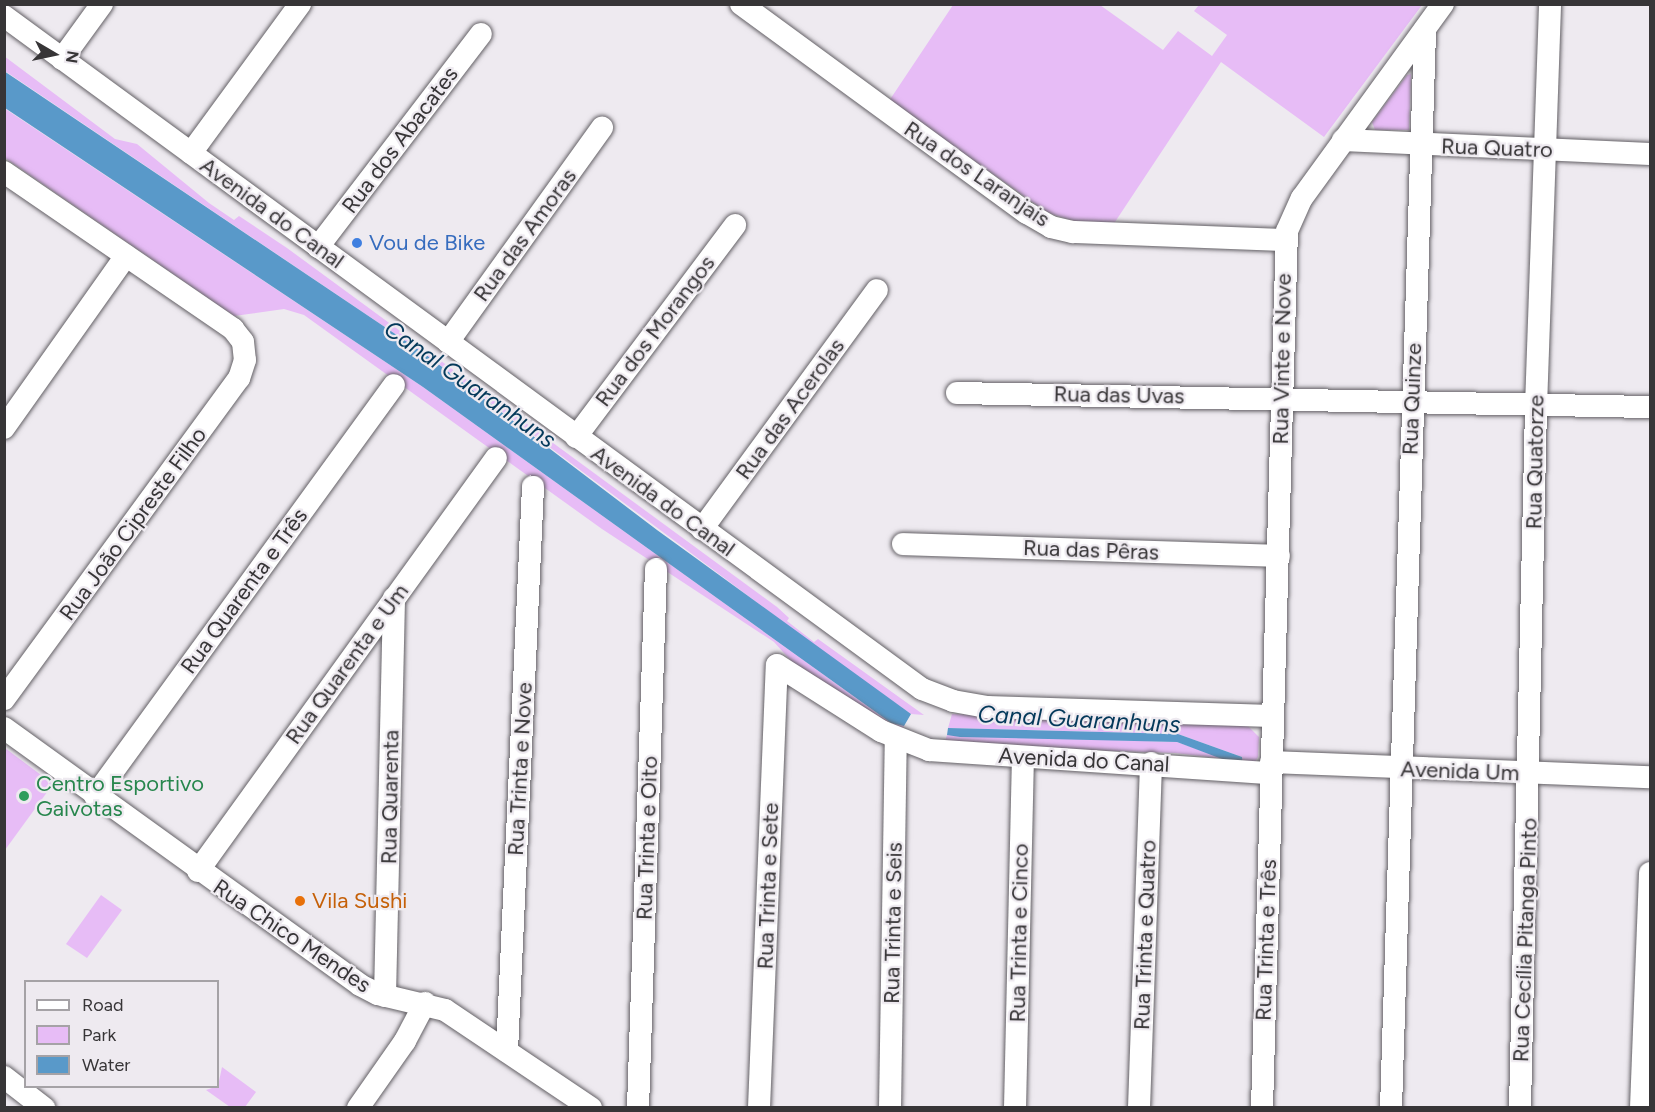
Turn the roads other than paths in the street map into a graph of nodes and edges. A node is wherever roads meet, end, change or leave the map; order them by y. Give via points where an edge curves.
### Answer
1 (102, 4) edge
2 (300, 4) edge
3 (741, 4) edge
4 (1443, 4) edge
5 (1550, 4) edge
6 (4, 16) edge
7 (1425, 30) junction
8 (481, 34) dead end
9 (62, 59) junction
10 (602, 128) dead end
11 (1343, 140) junction
12 (1419, 145) junction
13 (1544, 150) junction
14 (191, 153) junction
15 (1650, 154) edge
16 (6, 177) edge
17 (735, 225) dead end
18 (1286, 240) junction
19 (318, 247) junction
20 (126, 256) junction
21 (877, 290) dead end
22 (448, 342) junction
23 (394, 385) dead end
24 (957, 393) dead end
25 (1281, 398) junction
26 (1411, 402) junction
27 (1536, 407) junction
28 (1650, 407) edge
29 (4, 428) edge
30 (576, 436) junction
31 (496, 458) dead end
32 (533, 487) dead end
33 (702, 529) junction
34 (903, 544) dead end
35 (1279, 556) junction
36 (656, 569) dead end
37 (394, 598) junction
38 (777, 664) joint
39 (4, 699) edge
40 (1272, 716) junction
41 (4, 728) edge
42 (896, 738) junction
43 (1023, 758) junction
44 (1151, 763) junction
45 (1270, 768) junction
46 (1402, 770) junction
47 (1529, 774) junction
48 (1650, 777) edge
49 (95, 796) junction
50 (198, 871) junction
51 (1650, 873) edge
52 (386, 996) junction
53 (424, 1003) junction
54 (507, 1052) junction
55 (4, 1077) edge
56 (44, 1107) edge
57 (358, 1107) edge
58 (591, 1107) edge
59 (638, 1107) edge
60 (759, 1107) edge
61 (890, 1107) edge
62 (1016, 1107) edge
63 (1139, 1107) edge
64 (1262, 1107) edge
65 (1391, 1107) edge
66 (1520, 1107) edge
67 (1641, 1107) edge

1 - 9 street
2 - 14 street
3 - 18 street, Rua dos Laranjais via 1008,199 1051,226 1073,232
4 - 7 street, Rua Vinte e Nove
5 - 13 street, Rua Quatorze
6 - 9 street, Avenida do Canal
7 - 11 street, Rua Vinte e Nove
7 - 12 street, Rua Quinze
8 - 19 street, Rua dos Abacates
9 - 14 street, Avenida do Canal
10 - 22 street, Rua das Amoras
11 - 12 street, Rua Quatro
11 - 18 street, Rua Vinte e Nove via 1294,209
12 - 13 street, Rua Quatro
12 - 26 street, Rua Quinze
13 - 15 street, Rua Quatro
13 - 27 street, Rua Quatorze
14 - 19 street, Avenida do Canal
16 - 20 street
17 - 30 street, Rua dos Morangos
18 - 25 street, Rua Vinte e Nove
19 - 22 street, Avenida do Canal
20 - 29 street
20 - 39 street, Rua João Cipreste Filho via 233,329 243,342 245,360 239,378
21 - 33 street, Rua das Acerolas
22 - 30 street, Avenida do Canal
23 - 49 street, Rua Quarenta e Três
24 - 25 street, Rua das Uvas
25 - 26 street, Rua das Uvas
25 - 35 street, Rua Vinte e Nove
26 - 27 street, Rua das Uvas
26 - 46 street, Rua Quinze
27 - 28 street, Rua das Uvas
27 - 47 street, Rua Quatorze
30 - 33 street, Avenida do Canal
31 - 37 street, Rua Quarenta e Um
32 - 54 street, Rua Trinta e Nove
33 - 40 street, Avenida do Canal via 909,681 953,701 987,707
34 - 35 street, Rua das Pêras
35 - 40 street, Rua Vinte e Nove
36 - 59 street, Rua Trinta e Oito
37 - 50 street, Rua Quarenta e Um
37 - 52 street, Rua Quarenta
38 - 42 street, Avenida do Canal
38 - 60 street, Rua Trinta e Sete
40 - 45 street, Rua Vinte e Nove
41 - 49 street, Rua Chico Mendes
42 - 43 street, Avenida do Canal via 947,754
42 - 61 street, Rua Trinta e Seis
43 - 44 street, Avenida do Canal
43 - 62 street, Rua Trinta e Cinco
44 - 45 street, Avenida do Canal
44 - 63 street, Rua Trinta e Quatro
45 - 46 street, Avenida Um
45 - 64 street, Rua Trinta e Três
46 - 47 street, Avenida Um
46 - 65 street, Rua Quinze
47 - 48 street, Avenida Um
47 - 66 street, Rua Cecília Pitanga Pinto
49 - 50 street, Rua Chico Mendes
50 - 52 street, Rua Chico Mendes via 360,985
51 - 67 street
52 - 53 street, Rua Chico Mendes
53 - 54 street, Rua Chico Mendes via 455,1016
53 - 57 street via 405,1041
54 - 58 street, Rua Chico Mendes
55 - 56 street

